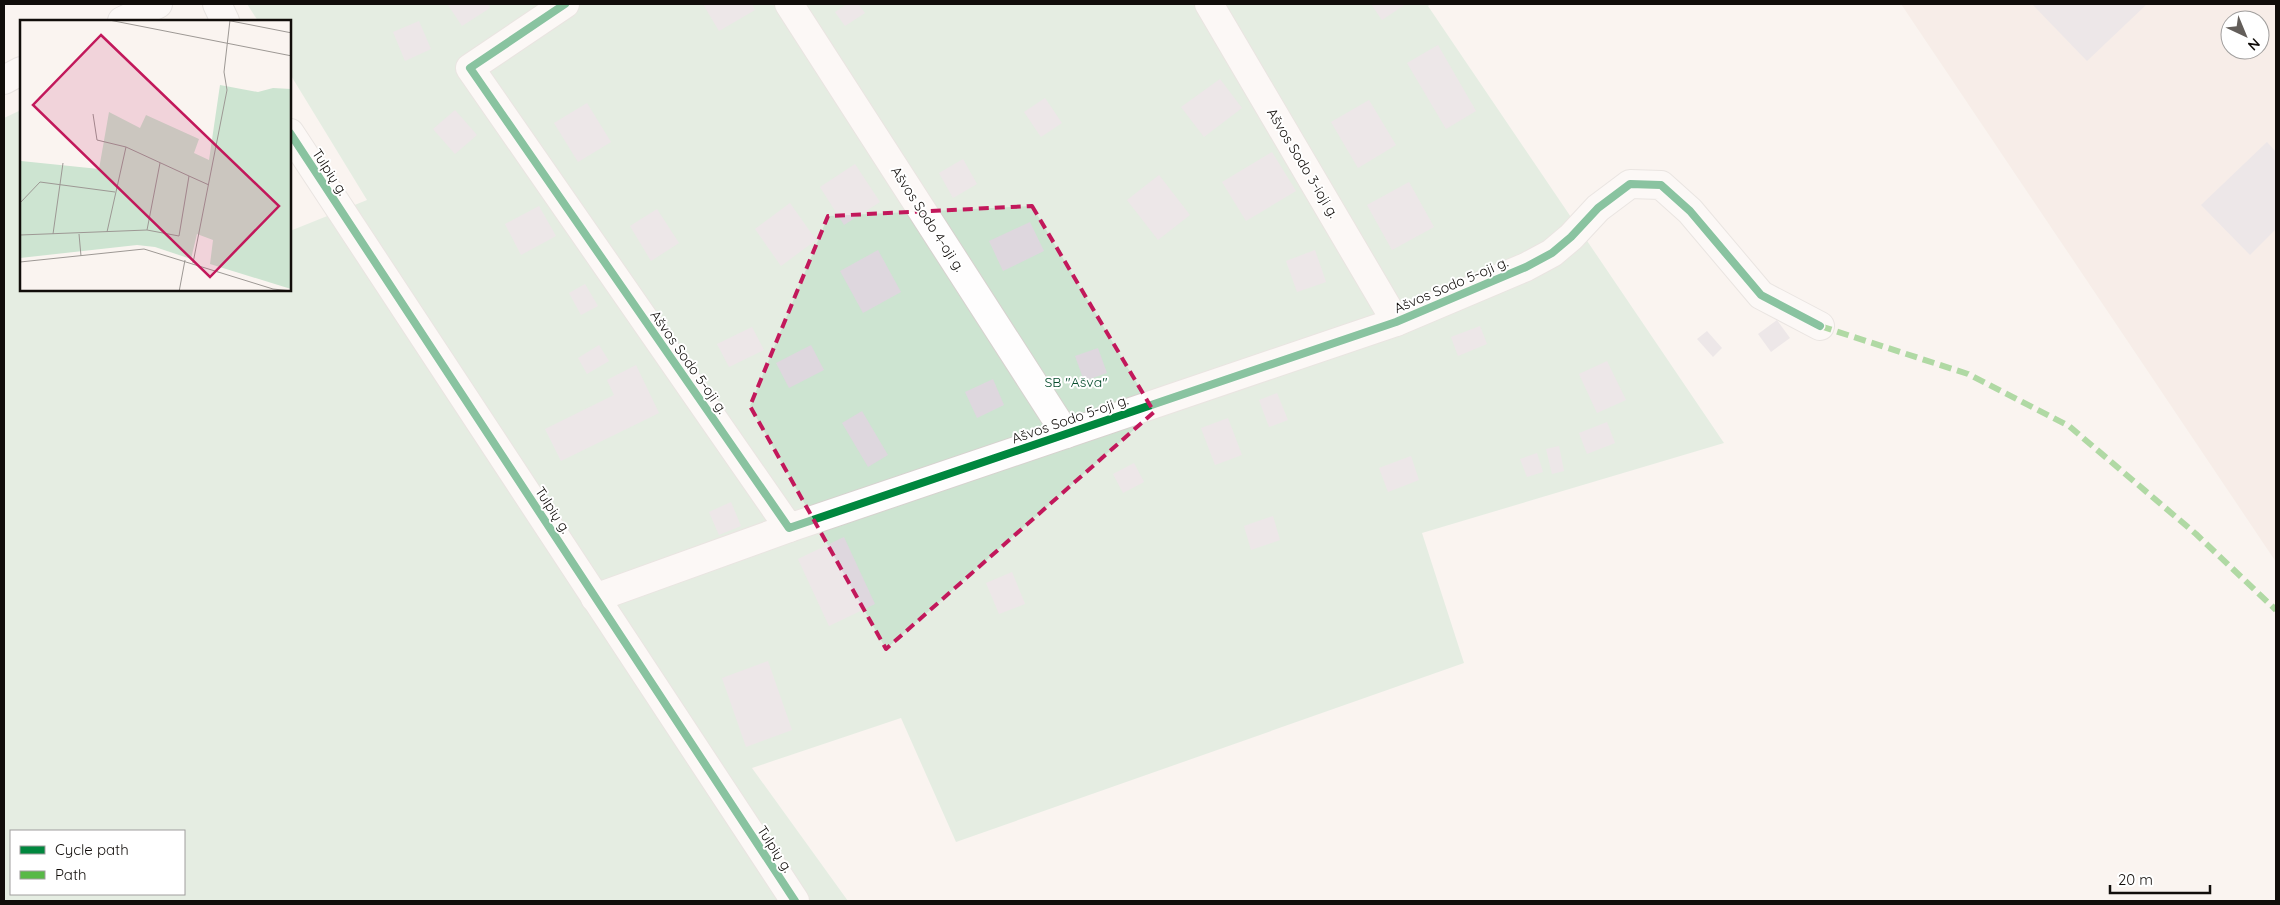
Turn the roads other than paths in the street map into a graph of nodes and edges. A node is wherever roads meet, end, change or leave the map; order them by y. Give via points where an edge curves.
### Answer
1 (158, 4) edge
2 (217, 4) edge
3 (565, 4) edge
4 (790, 4) edge
5 (1209, 4) edge
6 (124, 20) edge
7 (225, 20) edge
8 (20, 72) edge
9 (4, 80) edge
10 (291, 135) edge
11 (1396, 322) junction
12 (1820, 326) dead end
13 (1066, 434) junction
14 (790, 528) junction
15 (595, 598) junction
16 (795, 901) edge

1 - 6 street
2 - 7 street
3 - 14 street, Ašvos Sodo 5-oji g. via 470,68
4 - 13 street, Ašvos Sodo 4-oji g.
5 - 11 street, Ašvos Sodo 3-ioji g.
8 - 9 street
10 - 15 street, Tulpių g.
11 - 12 street, Ašvos Sodo 5-oji g. via 1552,253 1598,208 1630,184 1660,184 1690,211 1761,296
11 - 13 street, Ašvos Sodo 5-oji g.
13 - 14 street, Ašvos Sodo 5-oji g.
14 - 15 street
15 - 16 street, Tulpių g.

